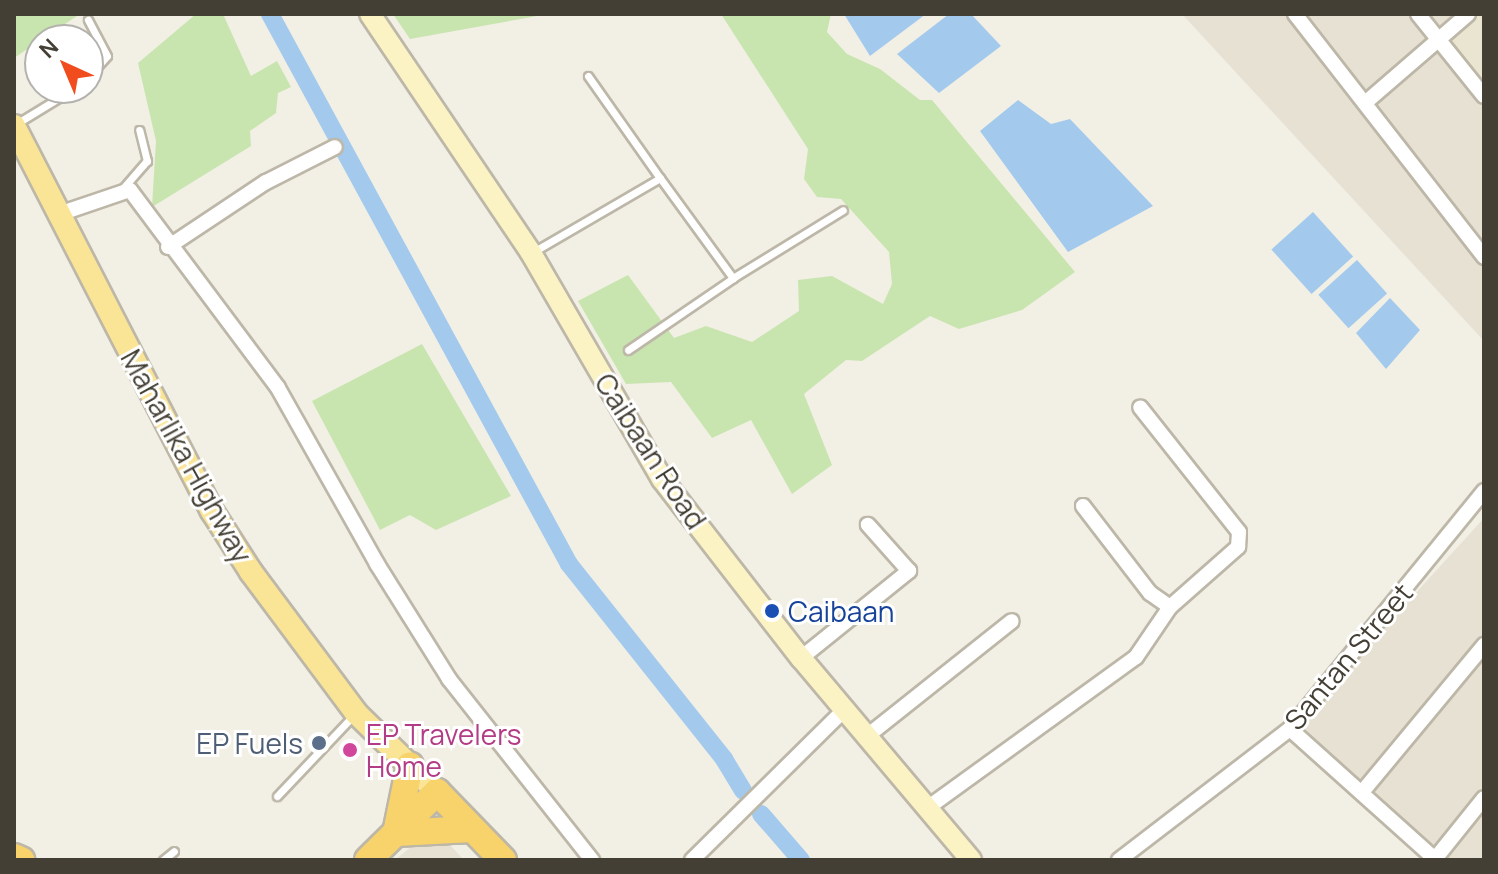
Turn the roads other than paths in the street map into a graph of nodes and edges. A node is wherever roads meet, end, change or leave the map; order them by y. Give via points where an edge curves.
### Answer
1 (370, 14) edge
2 (1295, 14) edge
3 (1418, 14) edge
4 (1468, 14) edge
5 (88, 20) dead end
6 (90, 24) edge
7 (1438, 41) junction
8 (588, 76) dead end
9 (1484, 96) edge
10 (1365, 103) junction
11 (49, 104) edge
12 (14, 126) edge
13 (139, 130) dead end
14 (335, 147) dead end
15 (660, 178) junction
16 (123, 189) junction
17 (843, 210) dead end
18 (59, 214) junction
19 (168, 247) junction
20 (531, 253) junction
21 (1484, 257) edge
22 (733, 278) junction
23 (628, 350) dead end
24 (1140, 407) dead end
25 (1484, 491) edge
26 (1083, 506) dead end
27 (868, 525) dead end
28 (1170, 607) junction
29 (1012, 621) dead end
30 (1484, 645) edge
31 (801, 658) junction
32 (844, 710) junction
33 (356, 713) junction
34 (1290, 729) junction
35 (866, 737) junction
36 (410, 765) junction
37 (1363, 791) junction
38 (437, 792) junction
39 (277, 796) dead end
40 (1484, 798) edge
41 (926, 809) junction
42 (472, 829) junction
43 (396, 833) junction
44 (174, 851) dead end
45 (14, 857) edge
46 (21, 860) edge
47 (163, 860) edge
48 (368, 860) edge
49 (503, 860) edge
50 (592, 860) edge
51 (692, 860) edge
52 (971, 860) edge
53 (1119, 860) edge
54 (1436, 860) edge

1 - 20 street, Caibaan Road
2 - 10 street
3 - 7 street
4 - 7 street
5 - 6 lane
7 - 9 street
7 - 10 street
8 - 15 lane
10 - 21 street
11 - 12 lane
12 - 18 main road, Maharlika Highway
13 - 16 lane via 147,161
14 - 19 street via 266,182
15 - 20 lane
15 - 22 lane
16 - 18 street
16 - 19 street via 130,190
17 - 22 lane
18 - 33 main road, Maharlika Highway via 212,511
19 - 50 street via 278,388 449,679
20 - 31 street, Caibaan Road via 662,479
22 - 23 lane
24 - 28 street via 1239,532 1238,547
25 - 34 street, Santan Street
26 - 28 street via 1150,593
27 - 31 street via 909,571
28 - 41 street via 1136,657
29 - 35 street
30 - 37 street
31 - 32 street, Caibaan Road
32 - 35 street, Caibaan Road
32 - 51 street
33 - 36 main road, Maharlika Highway
33 - 39 lane
34 - 37 street
34 - 53 street, Santan Street
35 - 41 street, Caibaan Road
36 - 38 main road, Maharlika Highway
36 - 43 highway
37 - 54 street
38 - 42 highway, Maharlika Highway
38 - 43 highway
40 - 54 street
41 - 52 street, Caibaan Road
42 - 43 highway
42 - 49 highway, Maharlika Highway
43 - 48 highway
44 - 47 lane
45 - 46 highway

